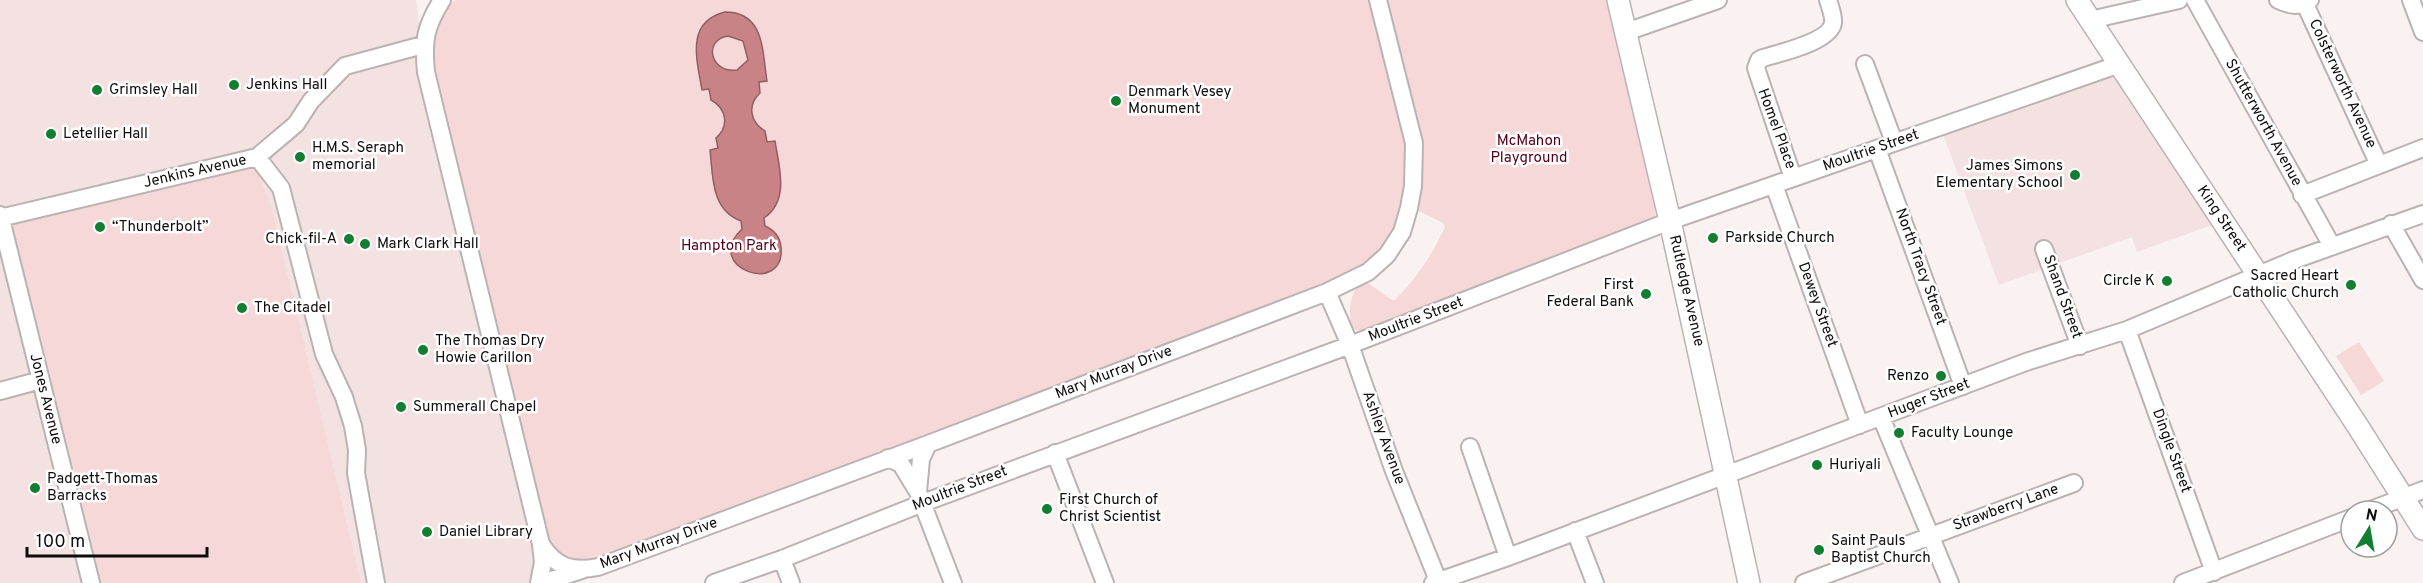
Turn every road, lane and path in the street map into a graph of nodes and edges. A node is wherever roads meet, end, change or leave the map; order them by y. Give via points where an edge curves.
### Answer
1 (442, 0) edge
2 (1378, 0) edge
3 (1618, 0) edge
4 (1718, 0) edge
5 (1828, 0) edge
6 (2077, 0) edge
7 (2179, 0) edge
8 (2195, 0) edge
9 (2278, 0) edge
10 (2411, 0) edge
11 (2307, 2) edge
12 (2090, 20) junction
13 (1626, 32) junction
14 (2423, 32) edge
15 (423, 45) junction
16 (1865, 64) dead end
17 (2120, 64) junction
18 (1894, 142) junction
19 (2423, 148) edge
20 (1877, 149) junction
21 (257, 157) junction
22 (2379, 165) junction
23 (1793, 178) junction
24 (1774, 184) junction
25 (2302, 195) junction
26 (2423, 214) edge
27 (0, 217) edge
28 (1670, 221) junction
29 (2391, 224) junction
30 (2332, 246) junction
31 (2044, 249) dead end
32 (2259, 276) junction
33 (2423, 280) edge
34 (1327, 292) junction
35 (2127, 330) junction
36 (1350, 345) junction
37 (2080, 346) junction
38 (41, 380) junction
39 (1963, 386) junction
40 (0, 391) edge
41 (1881, 417) junction
42 (1860, 425) junction
43 (928, 444) junction
44 (1470, 447) dead end
45 (1055, 453) junction
46 (888, 458) junction
47 (1727, 475) junction
48 (2074, 483) dead end
49 (2423, 490) edge
50 (2403, 497) junction
51 (921, 498) junction
52 (2398, 499) edge
53 (2339, 523) edge
54 (2423, 529) edge
55 (1575, 531) junction
56 (1929, 536) junction
57 (541, 544) junction
58 (1508, 557) junction
59 (782, 559) junction
60 (584, 569) junction
61 (2214, 572) junction
62 (1437, 582) edge
63 (91, 583) edge
64 (376, 583) edge
65 (539, 583) edge
66 (549, 583) edge
67 (714, 583) edge
68 (791, 583) edge
69 (953, 583) edge
70 (1105, 583) edge
71 (1595, 583) edge
72 (1749, 583) edge
73 (1804, 583) edge
74 (1950, 583) edge
75 (2183, 583) edge

1 - 15 street
2 - 34 street, Mary Murray Drive via 1414,143 1413,186 1402,232 1388,255 1368,272
3 - 13 main road, Rutledge Avenue
4 - 13 street
5 - 23 street, Homel Place via 1833,21 1818,40 1757,63 1757,77
6 - 12 main road, King Street
7 - 12 street
8 - 25 street, Shutterworth Avenue
9 - 11 street via 2291,5
10 - 14 street
11 - 22 street, Colsterworth Avenue
12 - 17 main road, King Street
13 - 28 main road, Rutledge Avenue
15 - 21 street, Jenkins Avenue via 345,66 317,94 296,124
15 - 57 street via 426,72
16 - 18 street
17 - 18 street, Moultrie Street
17 - 32 main road, King Street
18 - 20 street, Moultrie Street
19 - 22 street
20 - 23 street, Moultrie Street
20 - 39 street, North Tracy Street
21 - 27 street, Jenkins Avenue
21 - 64 street via 281,188 324,354 353,426 356,473
22 - 25 street
23 - 24 street, Moultrie Street
24 - 28 street, Moultrie Street
24 - 42 street, Dewey Street
25 - 30 street, Shutterworth Avenue
26 - 29 street, Huger Street
27 - 38 street, Jones Avenue
28 - 36 street, Moultrie Street
28 - 47 main road, Rutledge Avenue
29 - 30 street, Huger Street
29 - 33 street
30 - 32 street, Huger Street
31 - 37 street, Shand Street
32 - 35 street, Huger Street
32 - 50 main road, King Street
34 - 36 street, Ashley Avenue
34 - 43 street, Mary Murray Drive
35 - 37 street, Huger Street
35 - 61 street, Dingle Street
36 - 45 street, Moultrie Street
36 - 62 street, Ashley Avenue
37 - 39 street, Huger Street
38 - 40 street
38 - 63 street, Jones Avenue
39 - 41 street, Huger Street
41 - 42 street, Huger Street
41 - 56 street
42 - 47 street, Huger Street
43 - 46 street, Mary Murray Drive
43 - 51 street via 921,459
44 - 58 street
45 - 51 street, Moultrie Street
45 - 70 street
46 - 51 street via 901,464
46 - 60 street, Mary Murray Drive
47 - 55 street, Huger Street
47 - 72 main road, Rutledge Avenue
48 - 56 street, Strawberry Lane
49 - 50 street
50 - 52 street
50 - 54 main road, King Street
51 - 59 street, Moultrie Street
51 - 69 street
53 - 61 street
55 - 58 street, Huger Street
55 - 71 street
56 - 73 street, Strawberry Lane
56 - 74 street
57 - 60 street, Mary Murray Drive via 558,564
57 - 65 street
58 - 62 street, Huger Street
59 - 67 street, Moultrie Street
59 - 68 street
60 - 66 street, Mary Murray Drive
61 - 75 street

